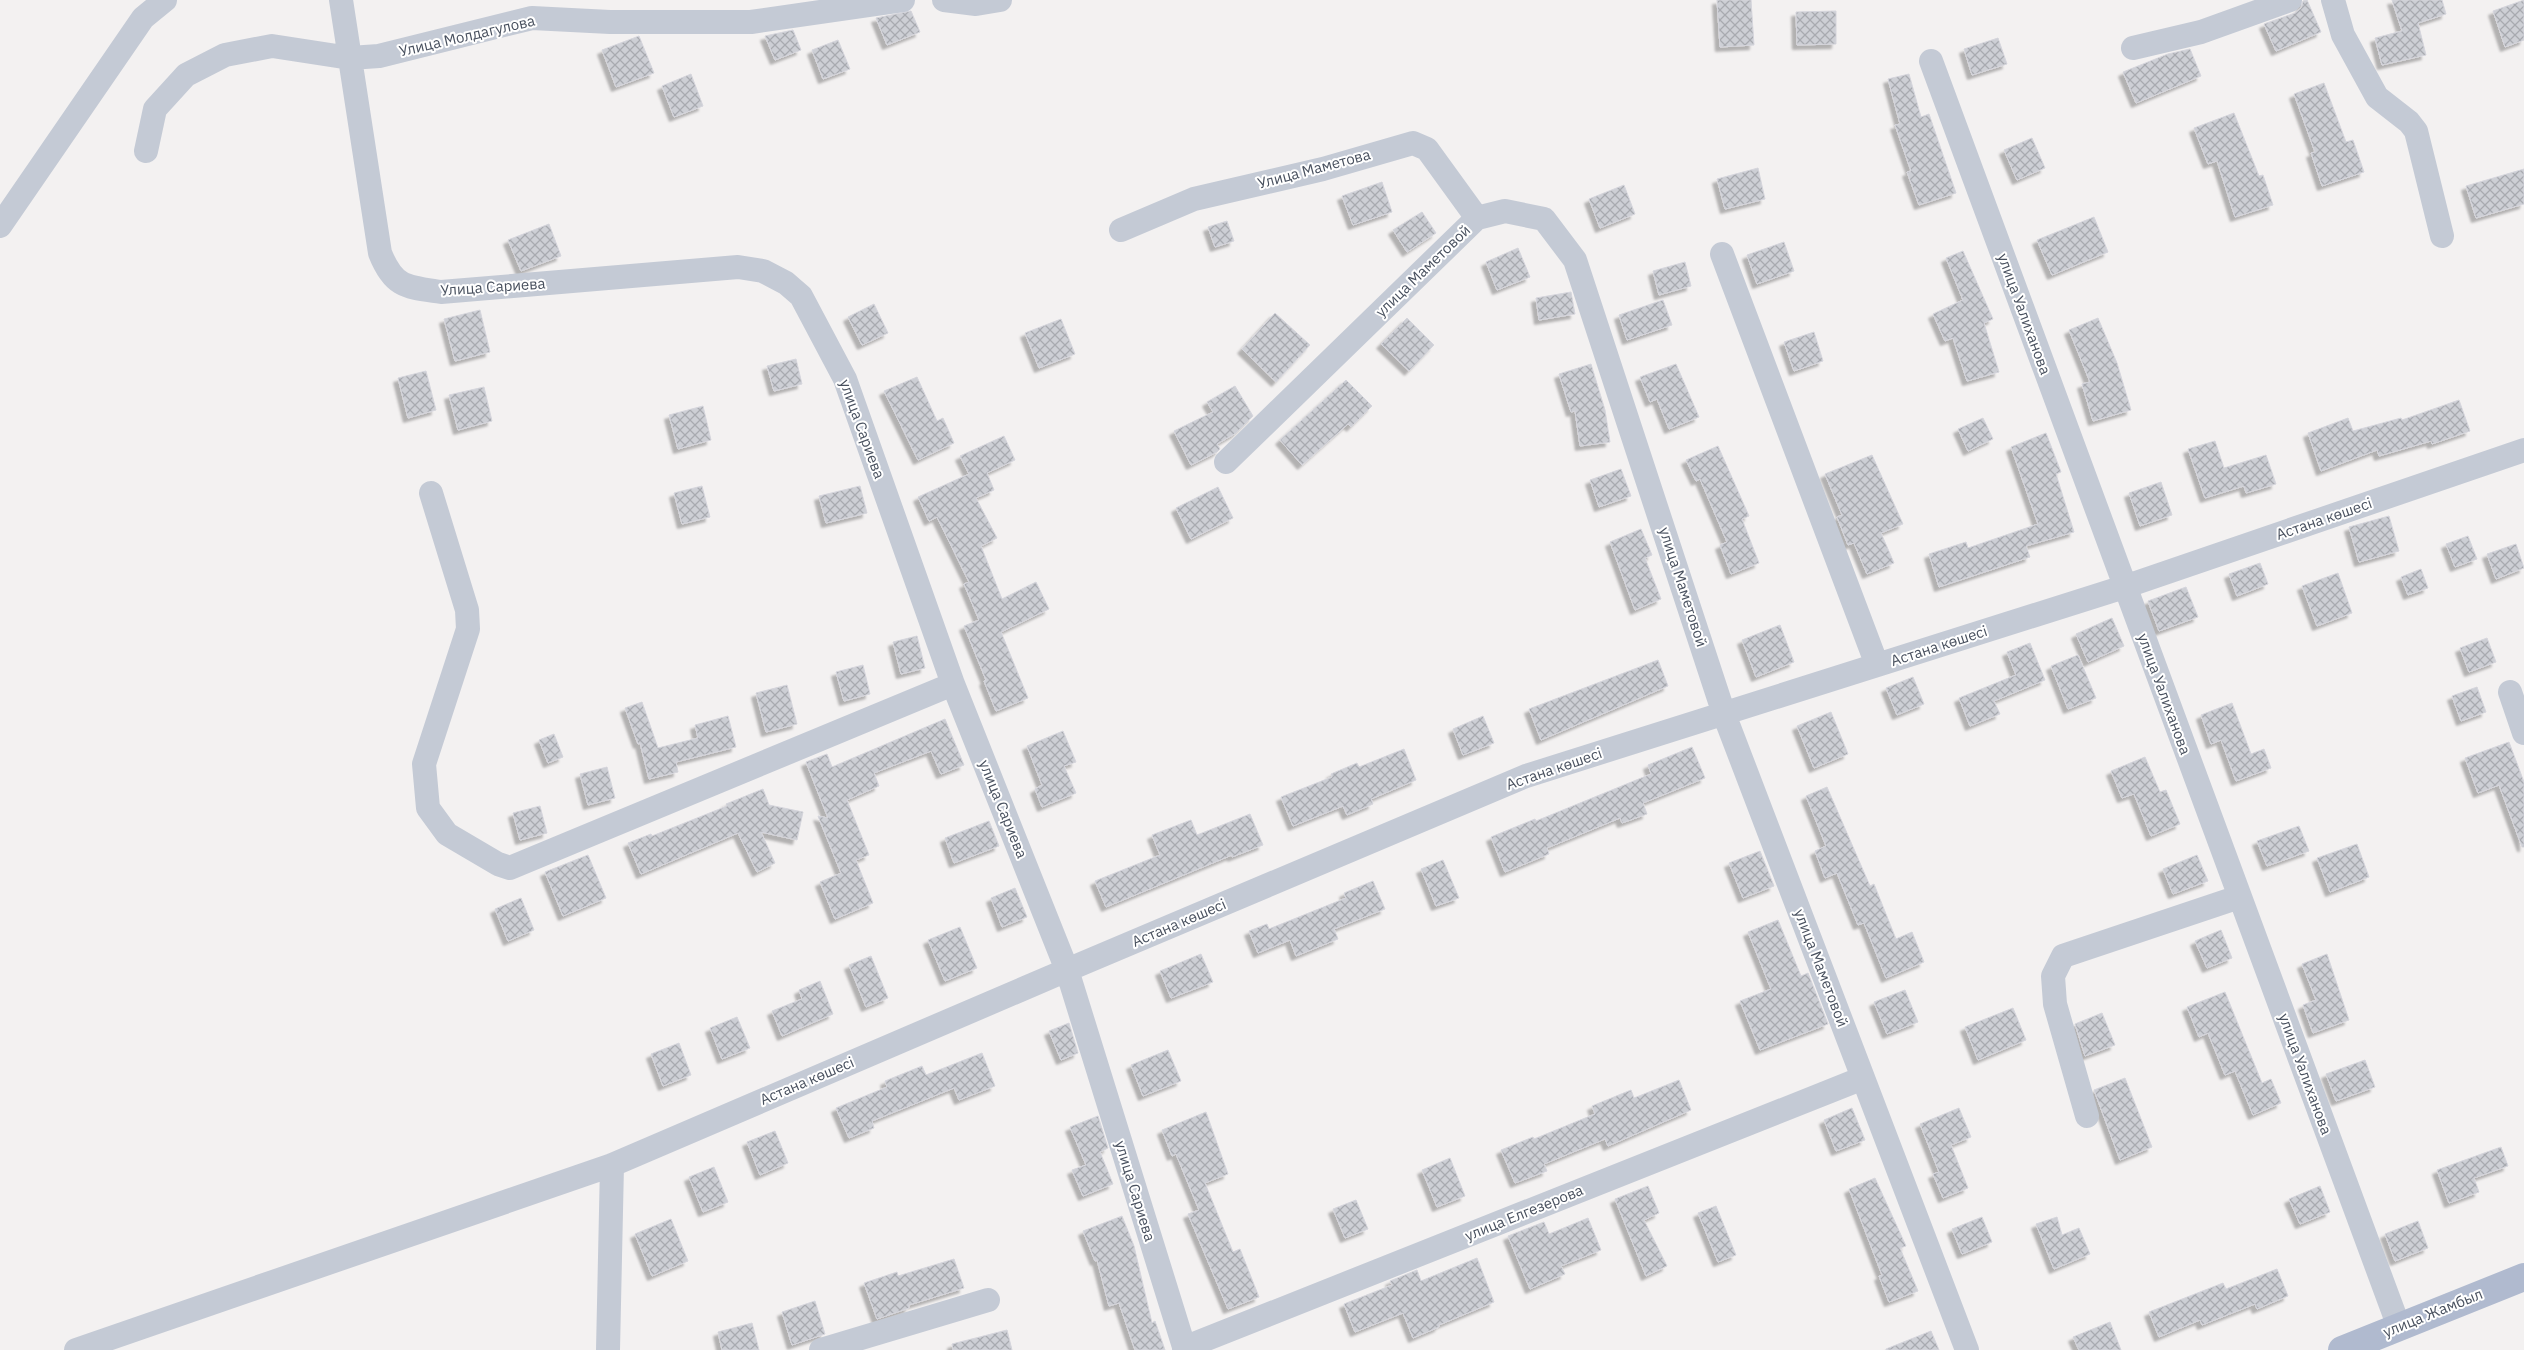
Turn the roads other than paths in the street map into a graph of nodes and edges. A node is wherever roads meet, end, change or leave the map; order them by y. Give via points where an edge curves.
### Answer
1 (165, 0) edge
2 (341, 0) edge
3 (903, 0) edge
4 (944, 0) edge
5 (1000, 0) edge
6 (2290, 0) edge
7 (2333, 0) edge
8 (143, 9) edge
9 (2133, 48) dead end
10 (350, 58) junction
11 (1931, 61) dead end
12 (146, 151) dead end
13 (1477, 218) junction
14 (0, 226) edge
15 (1121, 230) dead end
16 (2442, 236) dead end
17 (1722, 254) dead end
18 (786, 283) joint
19 (2524, 450) edge
20 (1226, 462) dead end
21 (430, 493) dead end
22 (2124, 587) junction
23 (1877, 665) junction
24 (953, 684) junction
25 (2510, 692) dead end
26 (1724, 714) junction
27 (2524, 733) edge
28 (2239, 897) junction
29 (1067, 970) junction
30 (1863, 1078) junction
31 (2087, 1116) dead end
32 (612, 1165) junction
33 (2524, 1277) edge
34 (988, 1300) dead end
35 (2399, 1327) junction
36 (1184, 1349) edge
37 (76, 1350) edge
38 (608, 1350) edge
39 (821, 1350) edge
40 (1967, 1350) edge
41 (2342, 1350) edge

1 - 8 street
2 - 10 street, Улица Сариева
3 - 10 street, Улица Молдагулова via 751,22 610,22 532,18 379,56
4 - 5 street via 976,4
6 - 9 street via 2201,32
7 - 16 street via 2343,35 2378,97 2410,122 2416,131
8 - 14 street
10 - 12 street, Улица Молдагулова via 272,46 225,55 186,75 155,109
10 - 18 street, Улица Сариева via 380,253 388,274 408,287 441,292 738,267 763,271
11 - 22 street, улица Уалиханова
13 - 15 street, Улица Маметова via 1427,149 1413,143 1323,169 1194,199
13 - 20 street, улица Маметовой
13 - 26 street, улица Маметовой via 1505,211 1544,219 1575,260
17 - 23 street
18 - 24 street, улица Сариева via 801,296 845,379
19 - 22 street, Астана көшесі
21 - 24 street via 467,610 468,629 424,764 428,808 447,834 498,864 510,868
22 - 23 street, Астана көшесі
22 - 28 street, улица Уалиханова
23 - 26 street, Астана көшесі
24 - 29 street, улица Сариева
25 - 27 street
26 - 29 street, Астана көшесі via 1526,776
26 - 30 street, улица Маметовой
28 - 31 street via 2063,956 2053,976 2054,1004
28 - 35 street, улица Уалиханова
29 - 32 street, Астана көшесі
29 - 36 street, улица Сариева
30 - 36 street, улица Елгезерова
30 - 40 street, улица Маметовой
32 - 37 street, Астана көшесі
32 - 38 street
33 - 35 main road, улица Жамбыл
34 - 39 street
35 - 41 main road, улица Жамбыл

